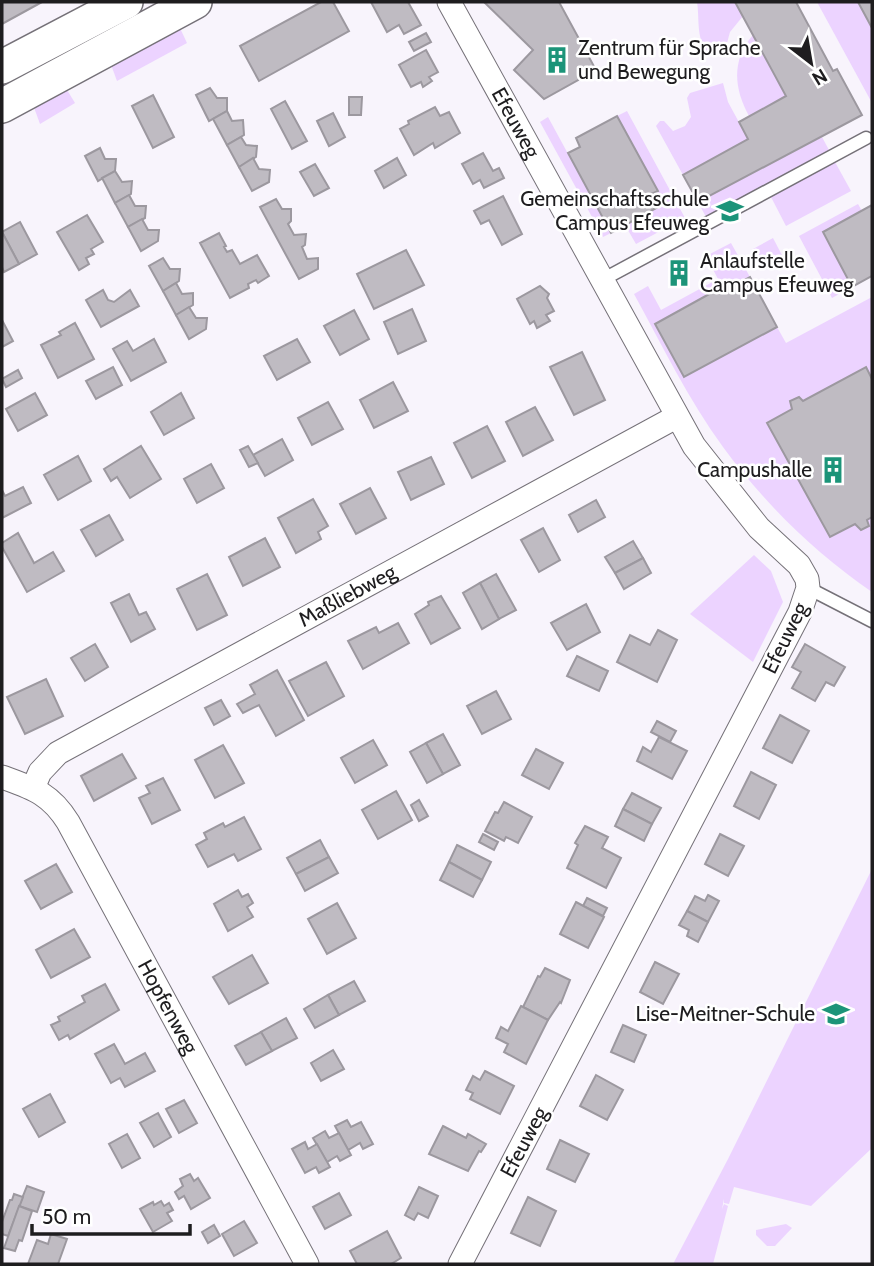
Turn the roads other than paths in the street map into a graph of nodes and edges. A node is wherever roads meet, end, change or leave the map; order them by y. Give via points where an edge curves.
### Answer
1 (126, 2) edge
2 (195, 2) edge
3 (449, 2) edge
4 (2, 67) edge
5 (2, 106) edge
6 (866, 138) dead end
7 (601, 280) junction
8 (676, 417) junction
9 (808, 588) junction
10 (872, 621) edge
11 (2, 777) edge
12 (33, 788) junction
13 (307, 1264) edge
14 (460, 1264) edge

1 - 4 street
2 - 5 street
3 - 7 street, Efeuweg
6 - 7 lane
7 - 8 street, Efeuweg
8 - 9 street, Efeuweg via 759,528 799,565
8 - 12 street, Maßliebweg via 58,753 40,772
9 - 10 lane
9 - 14 street, Efeuweg via 800,612
11 - 12 street, Hopfenweg
12 - 13 street, Hopfenweg via 50,798 68,821

